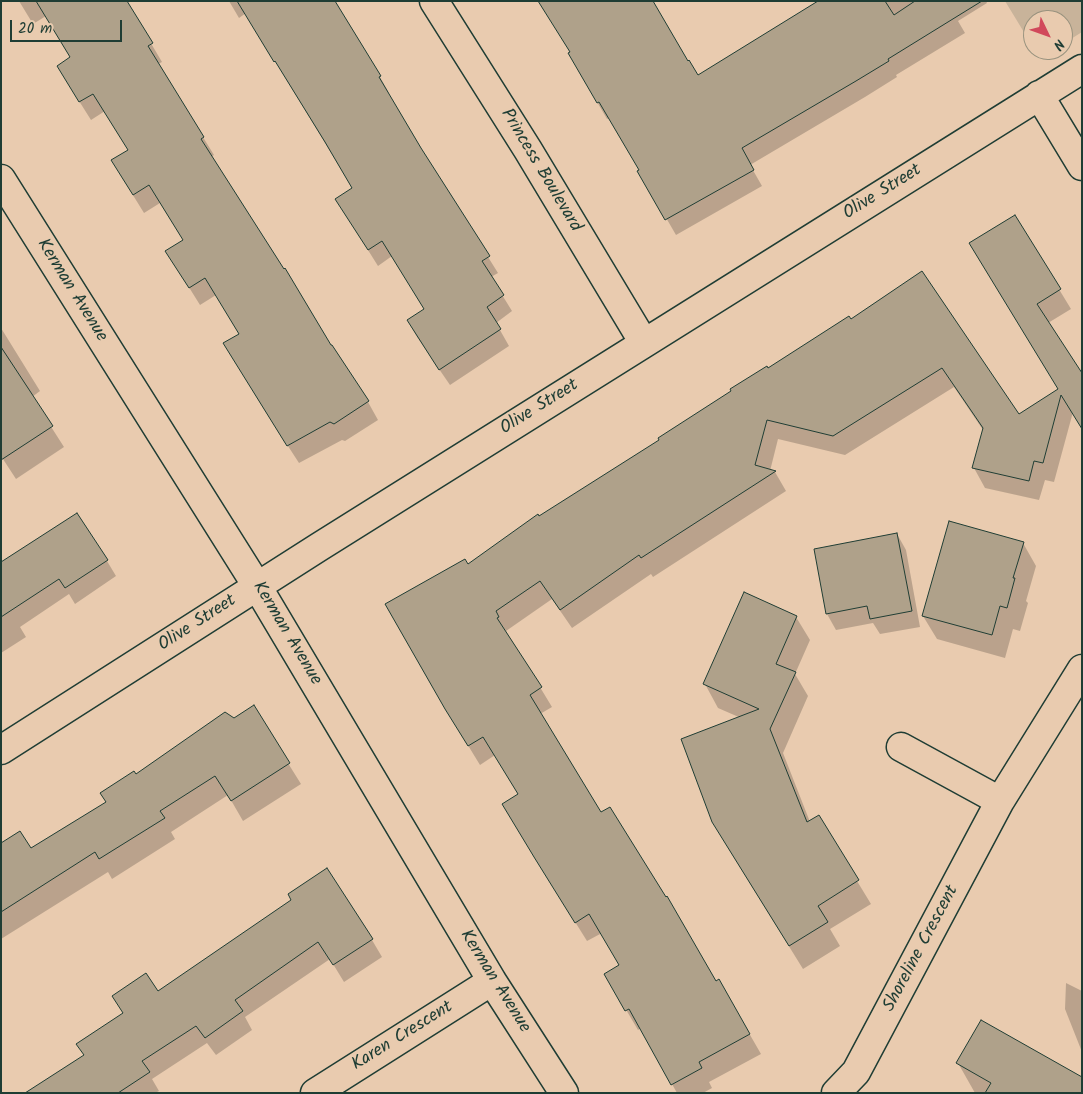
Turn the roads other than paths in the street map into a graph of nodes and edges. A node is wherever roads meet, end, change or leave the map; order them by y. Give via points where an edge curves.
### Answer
1 (434, 1) edge
2 (1082, 69) edge
3 (1039, 96) junction
4 (1082, 166) edge
5 (1, 179) edge
6 (644, 343) junction
7 (257, 586) junction
8 (1082, 669) edge
9 (901, 748) dead end
10 (1, 750) edge
11 (1000, 801) junction
12 (492, 981) junction
13 (315, 1093) edge
14 (564, 1093) edge
15 (836, 1093) edge

1 - 6 street, Princess Boulevard
2 - 3 street, Olive Street
3 - 4 street
3 - 6 street, Olive Street
5 - 7 street, Kerman Avenue
6 - 7 street, Olive Street
7 - 10 street, Olive Street
7 - 12 street, Kerman Avenue
8 - 11 street, Shoreline Crescent
9 - 11 street
11 - 15 street, Shoreline Crescent via 856,1072
12 - 13 street, Karen Crescent
12 - 14 street, Kerman Avenue

